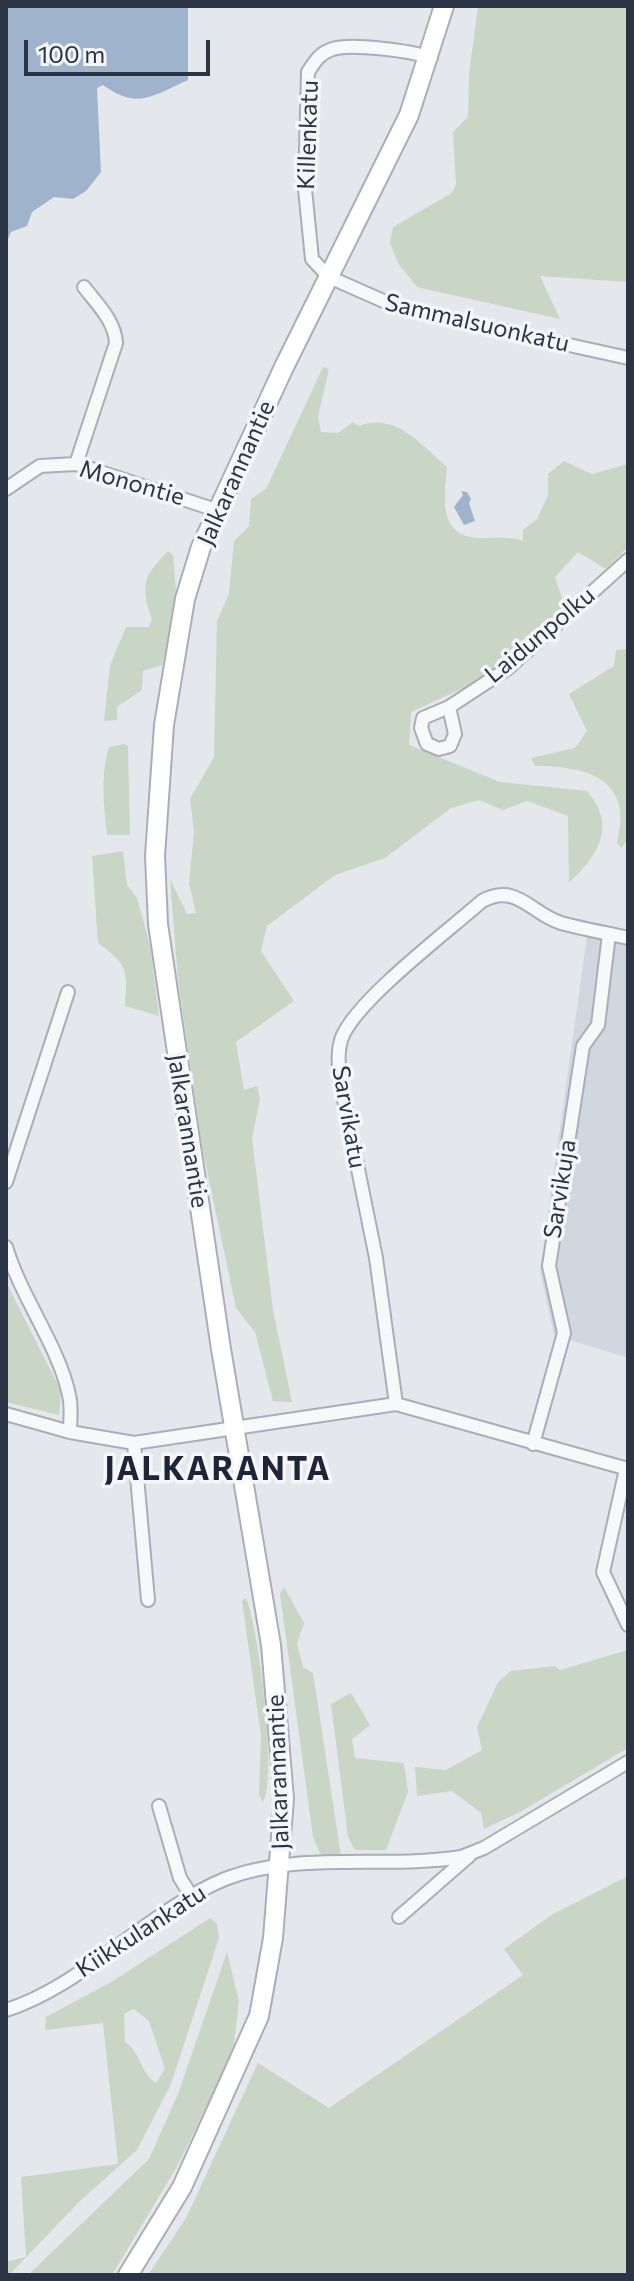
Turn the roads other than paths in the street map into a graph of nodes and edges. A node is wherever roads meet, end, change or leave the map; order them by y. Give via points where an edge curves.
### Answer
1 (444, 6) edge
2 (431, 58) junction
3 (329, 277) junction
4 (84, 287) dead end
5 (628, 358) edge
6 (76, 464) junction
7 (6, 489) edge
8 (216, 510) junction
9 (628, 560) edge
10 (449, 707) dead end
11 (609, 934) junction
12 (628, 938) edge
13 (68, 992) dead end
14 (6, 1128) edge
15 (21, 1132) junction
16 (6, 1182) edge
17 (6, 1247) edge
18 (396, 1404) junction
19 (6, 1414) edge
20 (235, 1429) junction
21 (70, 1432) junction
22 (134, 1443) junction
23 (533, 1444) junction
24 (627, 1469) edge
25 (622, 1515) edge
26 (148, 1600) dead end
27 (628, 1625) edge
28 (628, 1762) edge
29 (159, 1806) dead end
30 (473, 1852) junction
31 (281, 1866) junction
32 (192, 1897) junction
33 (399, 1917) dead end
34 (6, 2010) edge
35 (128, 2275) edge

1 - 2 main road, Jalkarannantie
2 - 3 main road, Jalkarannantie via 409,115
2 - 3 street, Killenkatu via 396,50 332,48 308,72 305,189 312,259
3 - 5 street, Sammalsuonkatu via 397,307
3 - 8 main road, Jalkarannantie
4 - 6 street via 108,318 116,343
6 - 7 street, Monontie via 40,466
6 - 8 street, Monontie
8 - 20 main road, Jalkarannantie via 183,612 164,725 155,856 166,986
9 - 10 street, Laidunpolku via 507,669
11 - 12 street, Sarvikatu
11 - 18 street, Sarvikatu via 557,922 516,896 495,894 370,1000 342,1037 341,1085 376,1258
11 - 23 street, Sarvikuja via 598,1025 583,1046 549,1266 564,1333
13 - 15 street
14 - 15 street
15 - 16 street
17 - 21 street via 66,1386
18 - 20 street
18 - 23 street
19 - 21 street
20 - 22 street
20 - 31 main road, Jalkarannantie via 279,1720
21 - 22 street
22 - 26 street
23 - 24 street
24 - 25 street
25 - 27 street via 603,1572
28 - 30 street
29 - 32 street via 180,1878
30 - 31 street, Kiikkulankatu via 437,1861
30 - 33 street
31 - 32 street, Kiikkulankatu via 229,1878
31 - 35 main road, Jalkarannantie via 259,2016 182,2187
32 - 34 street, Kiikkulankatu via 73,1974

